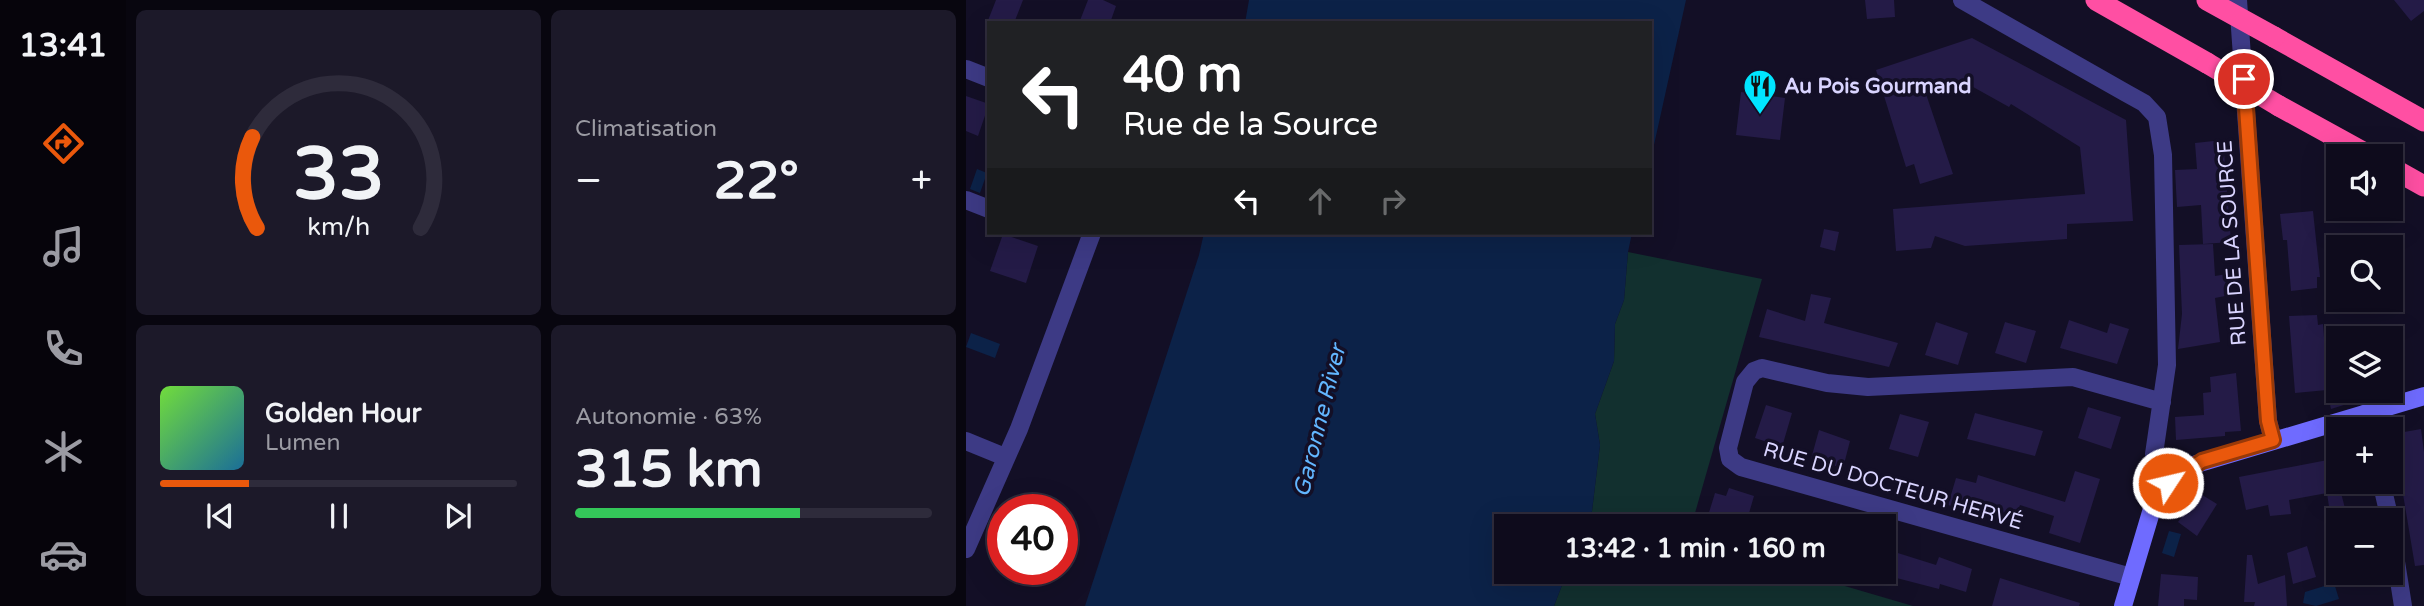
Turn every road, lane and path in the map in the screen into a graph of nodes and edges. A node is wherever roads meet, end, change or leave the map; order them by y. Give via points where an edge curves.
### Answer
1 (1962, 0) edge
2 (2096, 0) edge
3 (2207, 0) edge
4 (2238, 0) edge
5 (966, 69) edge
6 (987, 77) edge
7 (2424, 121) edge
8 (2348, 144) edge
9 (2403, 174) edge
10 (2424, 186) edge
11 (966, 200) edge
12 (987, 208) edge
13 (1091, 235) edge
14 (2424, 396) edge
15 (2162, 402) junction
16 (2377, 417) edge
17 (2326, 429) edge
18 (2273, 440) junction
19 (966, 442) edge
20 (1005, 457) junction
21 (2168, 483) junction
22 (966, 549) edge
23 (2131, 577) junction
24 (2400, 585) edge
25 (2123, 606) edge
26 (2403, 606) edge

1 - 15 street via 2144,103 2157,117 2166,240 2167,365
2 - 8 highway, bridge
3 - 7 highway, bridge
4 - 18 street, RUE DE LA SOURCE
5 - 6 street
9 - 10 highway
11 - 12 street
13 - 20 street
14 - 16 street
15 - 21 street via 2154,454
15 - 23 street, RUE DU DOCTEUR HERVÉ via 2073,377 1857,386 1762,368 1745,382 1728,448 1730,459 1741,467
17 - 18 street
18 - 21 street via 2202,461
19 - 20 street
20 - 22 street
21 - 23 street via 2154,502
23 - 25 street
24 - 26 street

